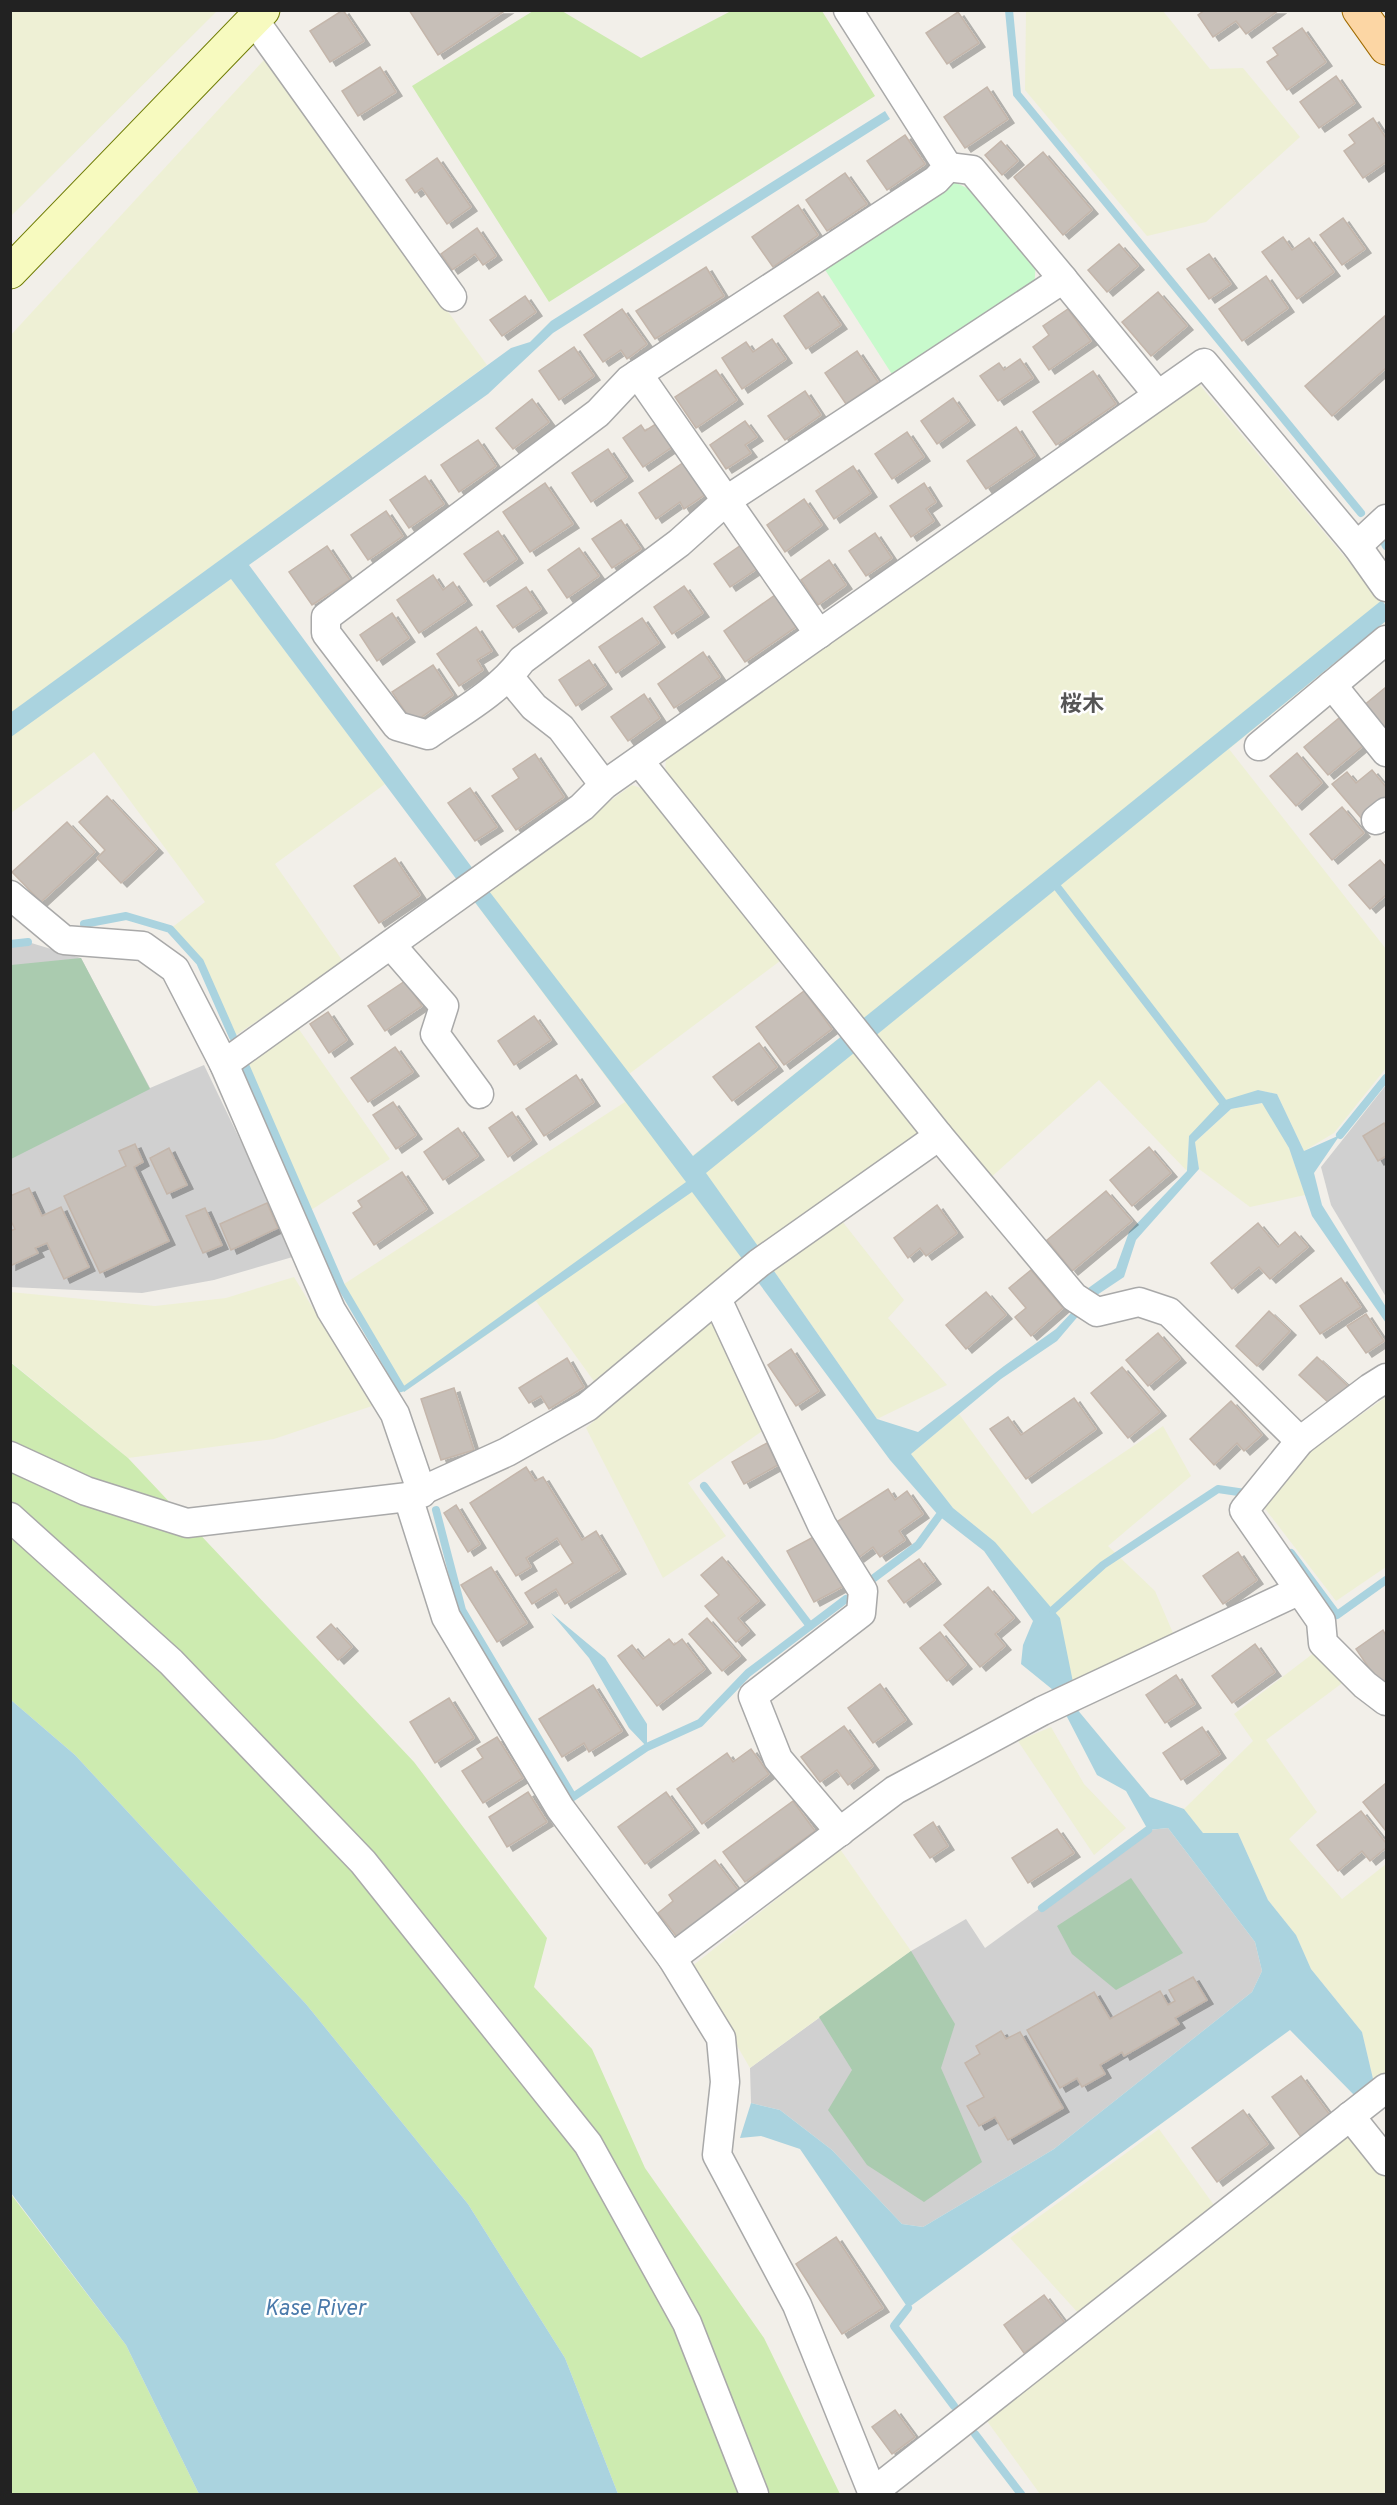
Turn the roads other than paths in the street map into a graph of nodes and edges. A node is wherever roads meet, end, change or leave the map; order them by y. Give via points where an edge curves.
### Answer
1 (848, 10) edge
2 (1359, 10) edge
3 (259, 15) edge
4 (1386, 48) edge
5 (948, 167) junction
6 (10, 272) edge
7 (1063, 279) junction
8 (452, 297) dead end
9 (638, 374) junction
10 (1158, 395) junction
11 (727, 500) junction
12 (1386, 519) edge
13 (1357, 546) junction
14 (1386, 587) edge
15 (819, 634) junction
16 (1386, 640) edge
17 (509, 677) junction
18 (1332, 685) junction
19 (1259, 746) dead end
20 (1386, 752) edge
21 (639, 761) junction
22 (604, 785) junction
23 (10, 895) edge
24 (391, 945) junction
25 (224, 1064) junction
26 (479, 1094) dead end
27 (939, 1136) junction
28 (717, 1299) junction
29 (1386, 1378) edge
30 (1300, 1441) junction
31 (10, 1456) edge
32 (415, 1495) junction
33 (10, 1517) edge
34 (1298, 1590) junction
35 (1386, 1701) edge
36 (840, 1832) junction
37 (672, 1958) junction
38 (1386, 2088) edge
39 (1350, 2116) junction
40 (1386, 2161) edge
41 (873, 2492) edge
42 (754, 2494) edge

1 - 5 street
2 - 4 main road
3 - 6 street
3 - 8 street
5 - 7 street via 972,170
5 - 9 street via 936,180
7 - 10 street
7 - 11 street
9 - 11 street
9 - 17 street via 598,412 326,617 326,633 397,726 428,735
10 - 13 street via 1204,363
10 - 15 street
11 - 15 street
11 - 17 street via 679,543 522,660
12 - 13 street
13 - 14 street
15 - 21 street
16 - 18 street
17 - 22 street via 534,706 561,728
18 - 19 street
18 - 20 street
21 - 22 street
21 - 27 street
22 - 24 street via 582,807
23 - 25 street via 64,940 143,946 175,969
24 - 25 street
24 - 26 street via 444,1006 435,1034
25 - 32 street via 331,1310 395,1414
27 - 28 street via 759,1263
27 - 30 street via 1074,1297 1097,1312 1139,1302 1170,1312
28 - 32 street via 587,1407 507,1452
28 - 36 street via 822,1525 863,1591 861,1612 753,1695 778,1759
29 - 30 street
30 - 34 street via 1244,1510
31 - 32 street via 86,1491 187,1523
32 - 37 street via 446,1617 560,1808
33 - 42 street via 171,1662 363,1862 588,2144 687,2323
34 - 35 street via 1321,1621 1323,1643
34 - 36 street via 1042,1711 895,1790
36 - 37 street
37 - 41 street via 721,2038 725,2082 717,2155 797,2305
38 - 39 street
39 - 40 street
39 - 41 street

